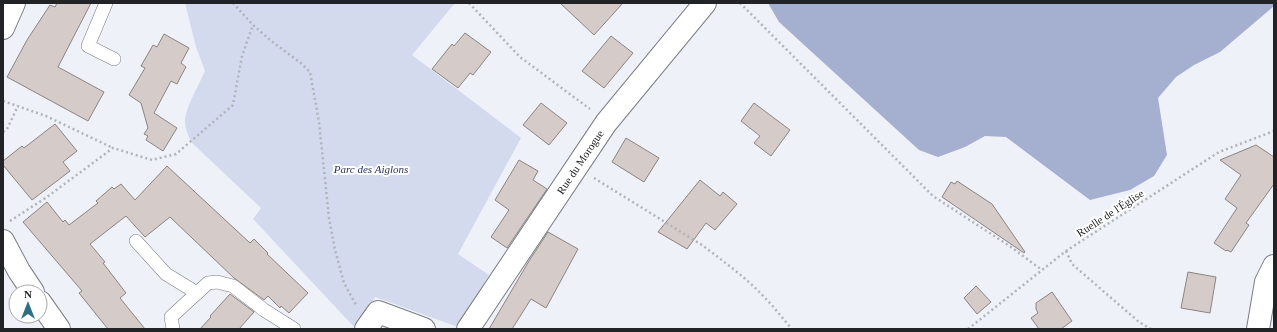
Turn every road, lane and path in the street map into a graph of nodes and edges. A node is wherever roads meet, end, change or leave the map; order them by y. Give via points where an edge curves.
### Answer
1 (14, 3) edge
2 (106, 3) edge
3 (233, 3) edge
4 (469, 3) edge
5 (705, 3) edge
6 (740, 3) edge
7 (253, 25) junction
8 (3, 28) edge
9 (114, 59) dead end
10 (3, 101) edge
11 (18, 106) junction
12 (606, 123) junction
13 (1274, 131) edge
14 (3, 132) edge
15 (113, 148) junction
16 (576, 168) junction
17 (6, 231) edge
18 (136, 241) dead end
19 (1066, 251) junction
20 (1274, 266) edge
21 (1042, 270) junction
22 (28, 284) edge
23 (197, 293) junction
24 (48, 313) edge
25 (369, 325) edge
26 (59, 329) edge
27 (173, 329) edge
28 (294, 329) edge
29 (424, 329) edge
30 (468, 329) edge
31 (792, 329) edge
32 (968, 329) edge
33 (1151, 329) edge
34 (1258, 329) edge

1 - 8 street
2 - 9 lane via 88,46
3 - 7 path
4 - 12 path via 520,57
5 - 12 street, Rue du Morogue
6 - 21 path via 933,196
7 - 15 path via 242,56 233,105 176,154 152,160
7 - 25 path via 310,72 335,250 344,283
10 - 11 path
11 - 14 path
11 - 15 path via 46,116
12 - 16 street, Rue du Morogue
13 - 19 path, Ruelle de l'Église via 1219,152
15 - 17 path
16 - 30 street, Rue du Morogue
16 - 31 path via 706,248 742,276
17 - 22 street via 19,271
18 - 23 lane via 166,274
19 - 21 path, Ruelle de l'Église
19 - 33 path via 1072,264 1142,325
20 - 34 street via 1266,282
21 - 32 path, Ruelle de l'Église
23 - 27 lane via 171,316
23 - 28 lane via 208,283 217,282 233,286
24 - 26 street
25 - 29 street via 378,312

